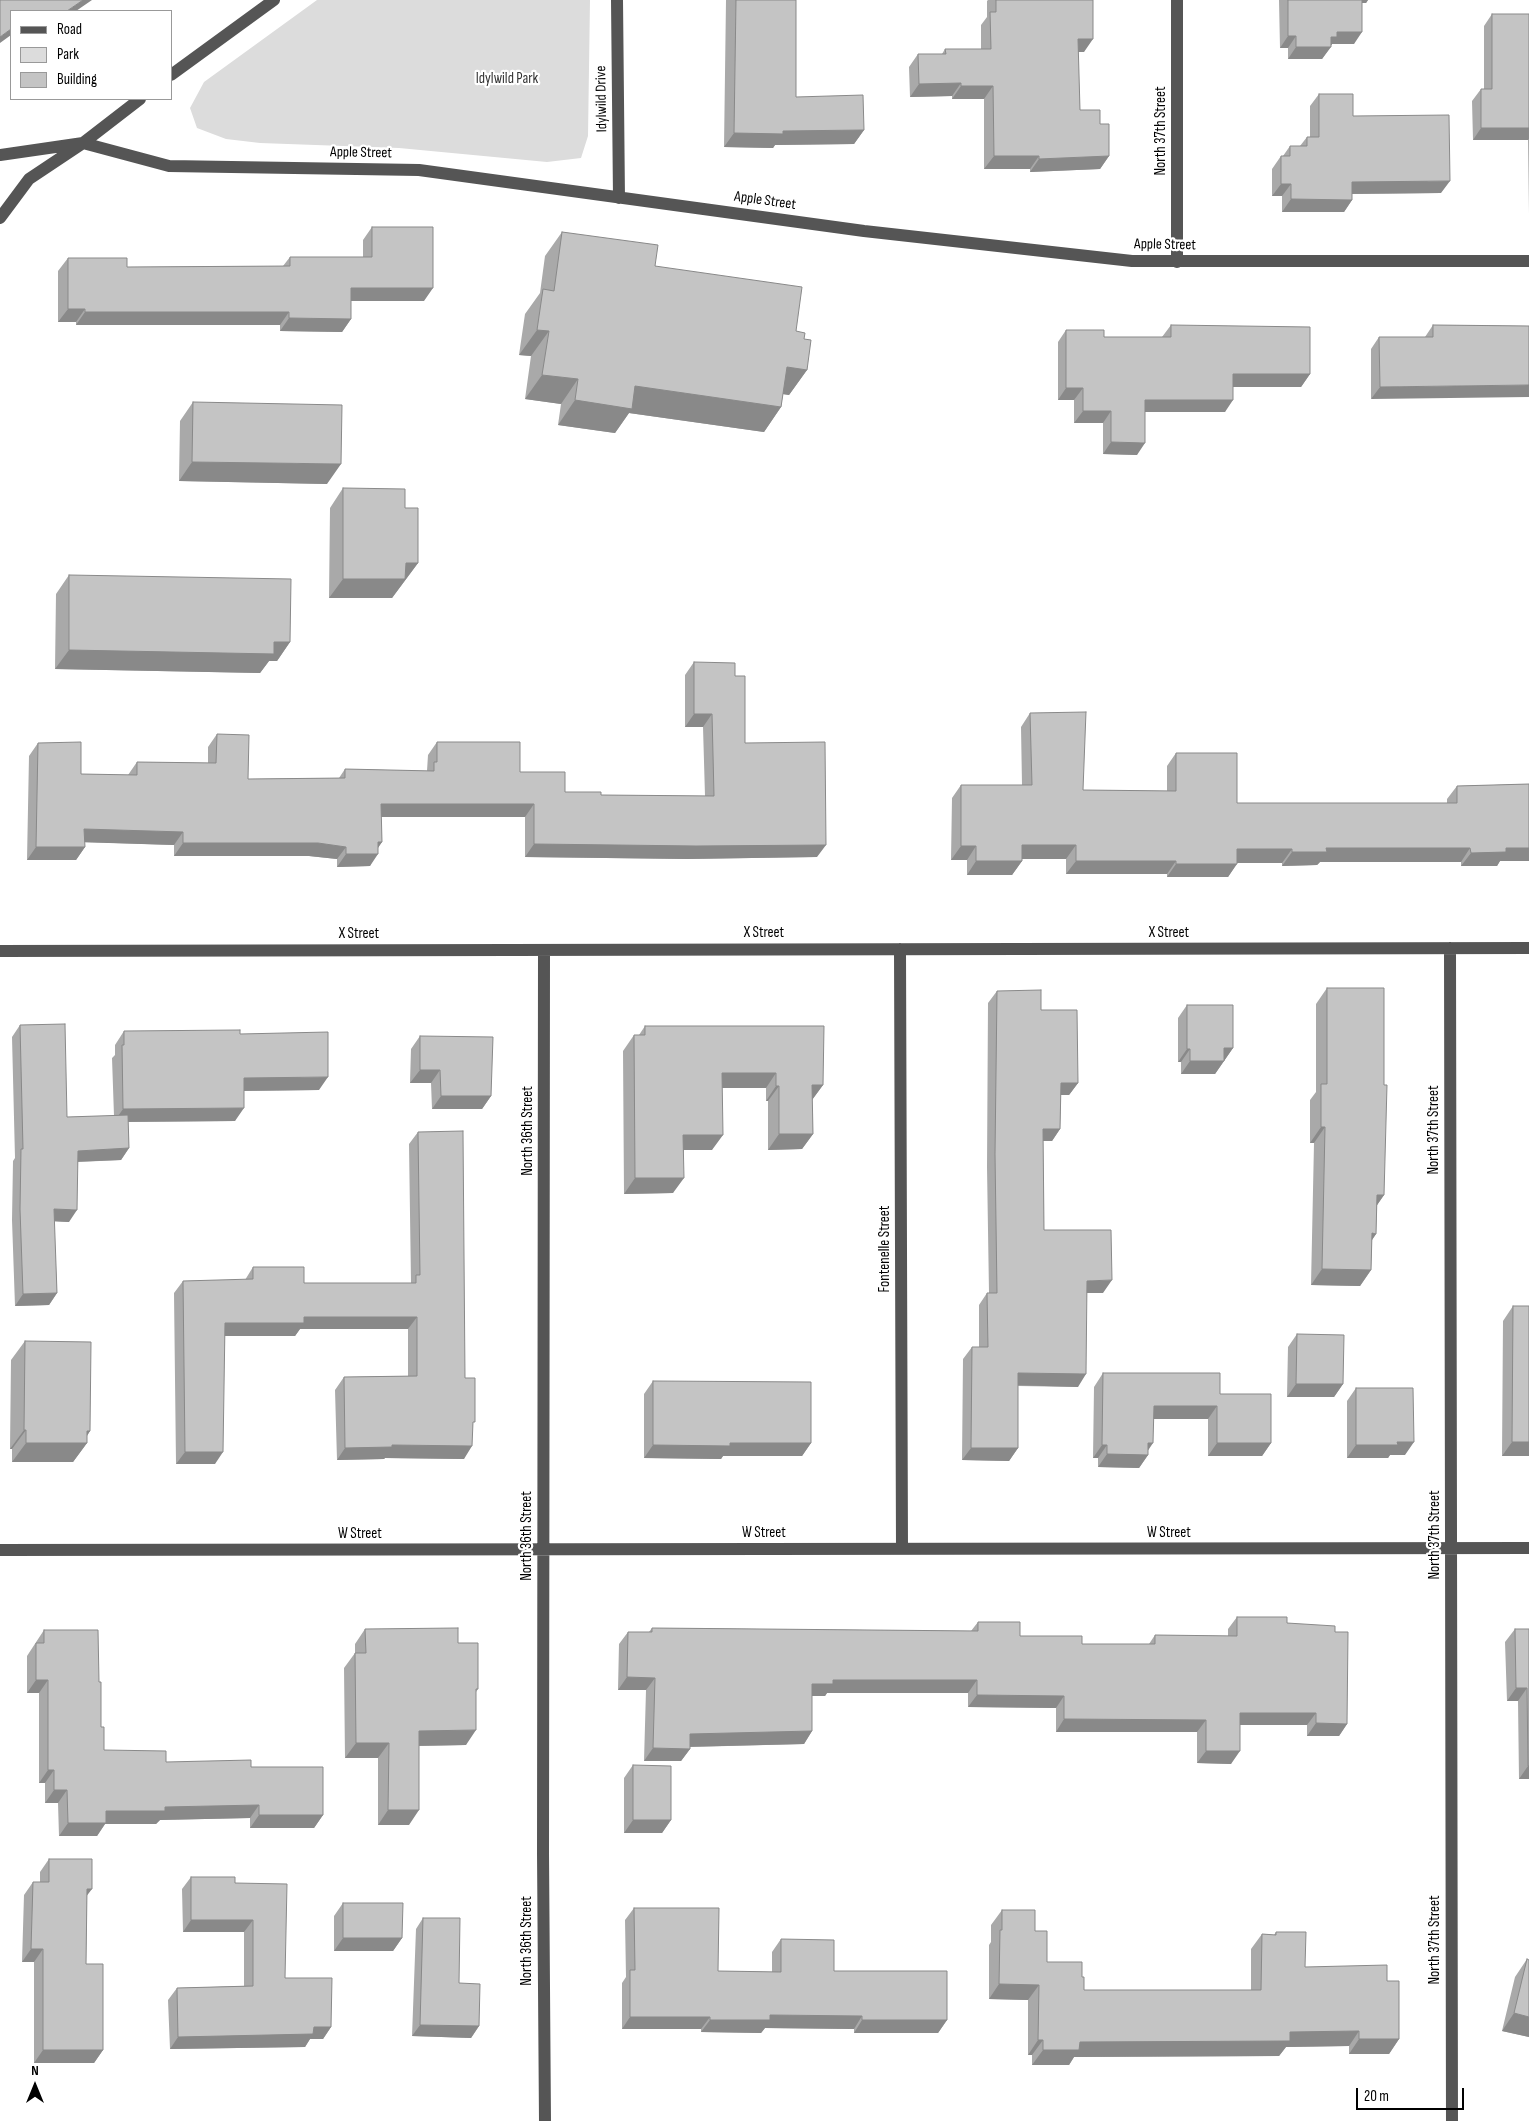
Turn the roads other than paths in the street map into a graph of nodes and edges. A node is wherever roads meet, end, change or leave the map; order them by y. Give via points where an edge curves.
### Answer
1 (274, 0) edge
2 (617, 0) edge
3 (1177, 0) edge
4 (172, 74) edge
5 (139, 100) edge
6 (83, 144) junction
7 (0, 155) edge
8 (619, 198) junction
9 (0, 218) edge
10 (1529, 261) edge
11 (1177, 262) junction
12 (1450, 948) junction
13 (1529, 948) edge
14 (544, 950) junction
15 (900, 950) junction
16 (0, 951) edge
17 (1529, 1548) edge
18 (902, 1549) junction
19 (1451, 1549) junction
20 (0, 1550) edge
21 (544, 1550) junction
22 (546, 2121) edge
23 (1452, 2121) edge

1 - 4 street
2 - 8 street, Idylwild Drive
3 - 11 street, North 37th Street
5 - 6 street
6 - 7 street, Apple Street
6 - 8 street, Apple Street via 169,166 418,170
6 - 9 street via 29,179
8 - 11 street, Apple Street via 883,233 1132,261
10 - 11 street, Apple Street
12 - 13 street, X Street
12 - 15 street, X Street
12 - 19 street, North 37th Street
14 - 15 street, X Street
14 - 16 street, X Street
14 - 21 street, North 36th Street
15 - 18 street, Fontenelle Street
17 - 19 street, W Street
18 - 19 street, W Street
18 - 21 street, W Street
19 - 23 street, North 37th Street
20 - 21 street, W Street
21 - 22 street, North 36th Street

